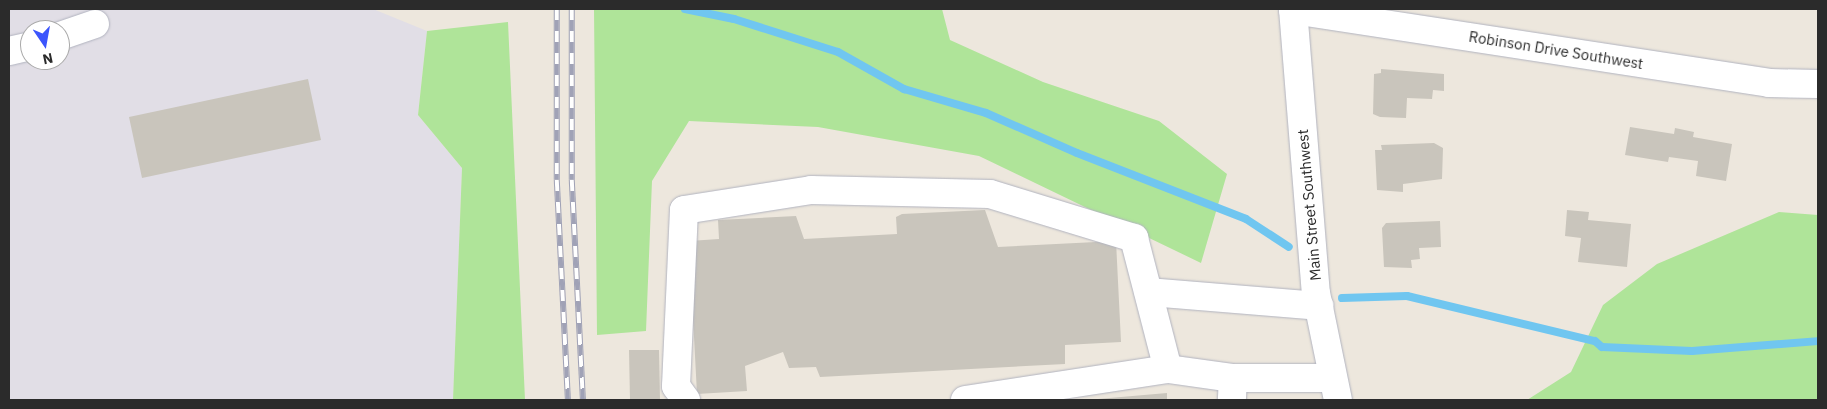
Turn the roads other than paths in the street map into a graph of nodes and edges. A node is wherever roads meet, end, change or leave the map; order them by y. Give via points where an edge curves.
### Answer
1 (1293, 9) edge
2 (95, 24) dead end
3 (70, 33) edge
4 (1818, 84) edge
5 (1148, 292) junction
6 (1319, 306) junction
7 (1168, 369) junction
8 (1232, 389) edge
9 (1335, 389) edge
10 (686, 400) edge
11 (966, 400) edge

1 - 4 street, Robinson Drive Southwest via 1769,83
1 - 6 street, Main Street Southwest
2 - 3 street
5 - 6 street
5 - 7 street
5 - 10 street via 1134,238 990,194 811,190 684,210 676,386
6 - 9 street, Main Street Southwest
7 - 8 street
7 - 11 street
8 - 9 street

